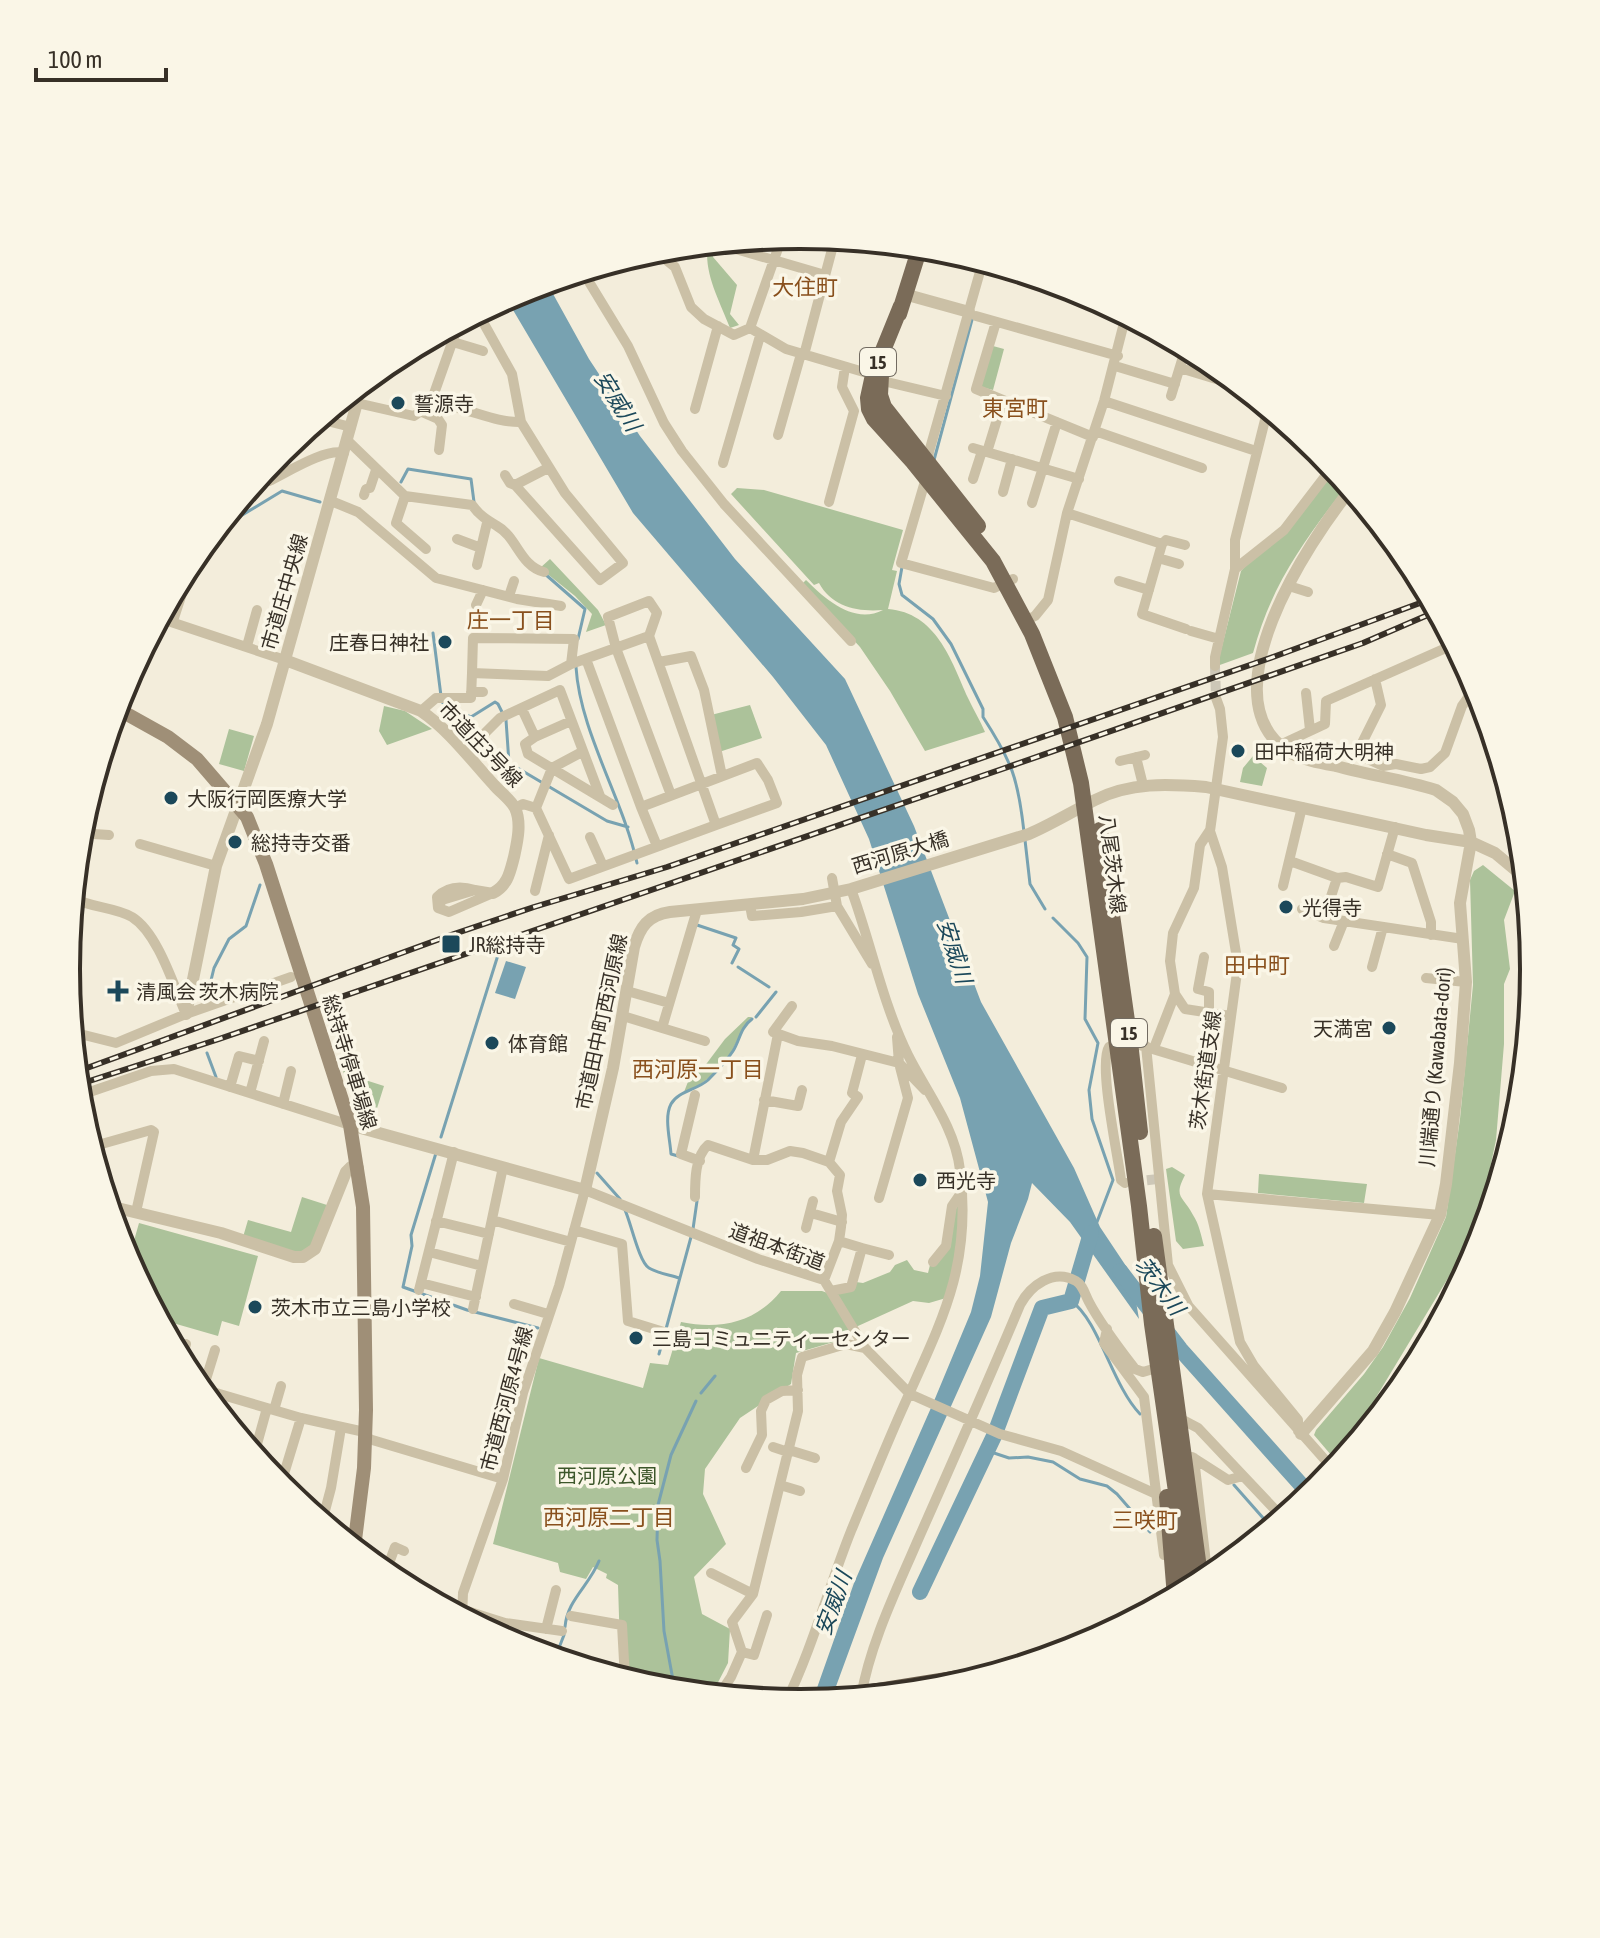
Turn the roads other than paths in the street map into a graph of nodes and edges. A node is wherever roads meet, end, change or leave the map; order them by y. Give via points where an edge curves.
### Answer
1 (777, 250) edge
2 (832, 250) edge
3 (745, 252) edge
4 (916, 259) edge
5 (773, 260) junction
6 (668, 262) edge
7 (981, 273) edge
8 (825, 275) junction
9 (589, 281) edge
10 (902, 300) junction
11 (972, 314) junction
12 (483, 322) edge
13 (996, 322) junction
14 (718, 326) junction
15 (1124, 326) edge
16 (755, 332) junction
17 (454, 337) edge
18 (453, 342) junction
19 (483, 351) dead end
20 (802, 355) junction
21 (1183, 359) edge
22 (1116, 361) junction
23 (845, 367) junction
24 (1180, 368) junction
25 (1209, 377) edge
26 (876, 378) junction
27 (1175, 384) junction
28 (946, 396) junction
29 (1171, 396) dead end
30 (1003, 400) junction
31 (1104, 401) junction
32 (357, 403) joint
33 (426, 409) junction
34 (695, 409) dead end
35 (1265, 420) edge
36 (521, 422) junction
37 (1057, 422) junction
38 (328, 426) edge
39 (1094, 434) junction
40 (778, 435) dead end
41 (347, 440) junction
42 (439, 450) dead end
43 (981, 450) junction
44 (1256, 451) junction
45 (1012, 459) junction
46 (723, 463) dead end
47 (548, 468) junction
48 (1042, 468) junction
49 (1202, 468) dead end
50 (376, 470) junction
51 (927, 470) junction
52 (505, 475) dead end
53 (1325, 477) edge
54 (273, 479) edge
55 (973, 479) dead end
56 (1079, 479) junction
57 (515, 485) junction
58 (1003, 492) dead end
59 (364, 495) dead end
60 (405, 496) junction
61 (1344, 498) edge
62 (331, 501) junction
63 (829, 502) dead end
64 (1032, 503) dead end
65 (1067, 513) junction
66 (487, 523) junction
67 (457, 539) dead end
68 (1162, 544) junction
69 (1185, 545) dead end
70 (481, 548) junction
71 (426, 549) dead end
72 (523, 558) junction
73 (1158, 558) junction
74 (1179, 564) dead end
75 (477, 565) dead end
76 (1235, 569) junction
77 (542, 571) dead end
78 (1119, 581) dead end
79 (1009, 582) junction
80 (1289, 586) junction
81 (483, 590) junction
82 (1149, 590) junction
83 (1308, 592) dead end
84 (509, 596) junction
85 (476, 605) dead end
86 (178, 606) edge
87 (561, 606) dead end
88 (257, 610) dead end
89 (1030, 619) junction
90 (170, 620) edge
91 (173, 621) junction
92 (649, 636) junction
93 (1219, 639) junction
94 (851, 641) dead end
95 (247, 646) junction
96 (616, 648) junction
97 (1445, 649) edge
98 (586, 659) junction
99 (285, 660) junction
100 (659, 662) junction
101 (571, 664) junction
102 (1215, 666) tunnel mouth
103 (472, 673) junction
104 (1375, 679) junction
105 (471, 692) junction
106 (483, 692) dead end
107 (1306, 693) dead end
108 (1216, 698) tunnel mouth
109 (1467, 699) edge
110 (522, 709) junction
111 (421, 711) junction
112 (127, 714) edge
113 (571, 721) junction
114 (1310, 730) junction
115 (535, 737) junction
116 (1280, 745) junction
117 (582, 752) junction
118 (465, 753) junction
119 (1120, 761) dead end
120 (552, 768) junction
121 (1381, 771) junction
122 (722, 776) junction
123 (702, 783) junction
124 (1143, 785) junction
125 (1216, 789) junction
126 (671, 795) junction
127 (600, 796) junction
128 (1090, 803) junction
129 (613, 805) dead end
130 (238, 806) junction
131 (641, 807) junction
132 (1302, 807) junction
133 (515, 808) junction
134 (536, 808) junction
135 (716, 825) junction
136 (1395, 827) junction
137 (1210, 830) junction
138 (93, 834) edge
139 (109, 835) dead end
140 (549, 835) junction
141 (590, 837) dead end
142 (1471, 842) junction
143 (140, 844) dead end
144 (657, 846) junction
145 (1387, 854) junction
146 (1290, 861) junction
147 (216, 866) junction
148 (603, 866) junction
149 (1513, 868) edge
150 (832, 878) dead end
151 (1337, 878) junction
152 (1283, 886) dead end
153 (851, 889) junction
154 (535, 891) dead end
155 (493, 893) joint
156 (84, 902) edge
157 (750, 905) junction
158 (837, 906) junction
159 (438, 908) dead end
160 (1302, 909) dead end
161 (697, 910) junction
162 (1324, 918) junction
163 (1344, 921) junction
164 (1383, 927) junction
165 (1431, 935) junction
166 (1463, 939) junction
167 (1334, 946) dead end
168 (1204, 957) dead end
169 (1372, 967) dead end
170 (875, 968) junction
171 (291, 977) dead end
172 (1426, 978) dead end
173 (1466, 982) junction
174 (627, 991) junction
175 (1175, 994) junction
176 (669, 1003) junction
177 (792, 1006) dead end
178 (1209, 1013) junction
179 (186, 1014) junction
180 (623, 1016) junction
181 (1230, 1016) junction
182 (897, 1027) junction
183 (662, 1028) junction
184 (778, 1034) junction
185 (84, 1035) edge
186 (264, 1041) dead end
187 (705, 1041) dead end
188 (1137, 1045) junction
189 (862, 1055) junction
190 (259, 1061) junction
191 (899, 1063) junction
192 (1223, 1069) junction
193 (291, 1071) dead end
194 (230, 1087) junction
195 (1282, 1088) dead end
196 (802, 1090) dead end
197 (91, 1092) edge
198 (250, 1093) junction
199 (930, 1093) junction
200 (695, 1095) dead end
201 (764, 1100) junction
202 (283, 1104) junction
203 (350, 1125) junction
204 (102, 1144) edge
205 (454, 1152) junction
206 (753, 1160) junction
207 (700, 1161) junction
208 (829, 1162) junction
209 (503, 1167) junction
210 (358, 1168) junction
211 (1125, 1183) dead end
212 (585, 1190) junction
213 (962, 1191) junction
214 (1207, 1194) junction
215 (695, 1197) dead end
216 (879, 1198) dead end
217 (121, 1209) edge
218 (136, 1212) junction
219 (1440, 1215) junction
220 (492, 1220) junction
221 (436, 1221) junction
222 (842, 1222) junction
223 (806, 1228) dead end
224 (574, 1230) junction
225 (489, 1234) junction
226 (839, 1241) junction
227 (571, 1242) junction
228 (862, 1248) junction
229 (429, 1252) junction
230 (889, 1255) dead end
231 (933, 1262) dead end
232 (482, 1266) junction
233 (1156, 1269) junction
234 (824, 1280) junction
235 (1161, 1288) junction
236 (831, 1291) junction
237 (476, 1297) junction
238 (514, 1304) dead end
239 (1189, 1307) junction
240 (473, 1309) dead end
241 (548, 1314) junction
242 (1107, 1329) junction
243 (667, 1333) dead end
244 (865, 1348) junction
245 (215, 1350) dead end
246 (1157, 1373) junction
247 (206, 1375) edge
248 (281, 1386) dead end
249 (798, 1390) junction
250 (219, 1393) edge
251 (912, 1394) junction
252 (1175, 1405) junction
253 (270, 1409) junction
254 (301, 1418) junction
255 (969, 1421) junction
256 (341, 1428) junction
257 (1300, 1432) junction
258 (366, 1433) junction
259 (257, 1441) edge
260 (773, 1447) dead end
261 (789, 1451) junction
262 (815, 1458) dead end
263 (1325, 1460) edge
264 (746, 1468) dead end
265 (285, 1471) edge
266 (1243, 1476) junction
267 (503, 1479) junction
268 (780, 1485) junction
269 (800, 1491) dead end
270 (1177, 1492) junction
271 (1156, 1494) junction
272 (325, 1510) edge
273 (1275, 1510) edge
274 (356, 1535) edge
275 (399, 1545) dead end
276 (391, 1561) edge
277 (1206, 1564) edge
278 (1199, 1569) edge
279 (711, 1573) dead end
280 (1188, 1575) edge
281 (1174, 1584) edge
282 (1168, 1588) edge
283 (556, 1590) dead end
284 (753, 1594) junction
285 (462, 1605) edge
286 (767, 1615) dead end
287 (571, 1616) dead end
288 (495, 1621) edge
289 (546, 1629) junction
290 (562, 1631) dead end
291 (742, 1652) junction
292 (624, 1666) edge
293 (726, 1685) edge
294 (861, 1686) edge
295 (791, 1689) edge

1 - 5 street
2 - 8 street
3 - 5 street
4 - 10 main road, 15
5 - 8 street
5 - 16 street
6 - 14 street via 691,307
7 - 11 street
8 - 20 street
9 - 94 street via 682,451
10 - 11 street
10 - 26 main road, 15
11 - 13 street
11 - 28 street
12 - 36 street via 512,374
13 - 22 street
13 - 30 street via 976,389
14 - 16 street via 734,335
14 - 34 street
15 - 22 street
16 - 20 street
16 - 46 street
17 - 18 street
18 - 19 street
18 - 33 street
20 - 23 street
20 - 40 street
21 - 24 street
22 - 27 street
22 - 31 street
23 - 26 street
23 - 63 street via 842,387 854,411
24 - 25 street
24 - 27 street
26 - 28 street
26 - 51 main road, 八尾茨木線 / 15 via 884,407
27 - 29 street
28 - 51 street
30 - 37 street
30 - 43 street
31 - 39 street
31 - 44 street
32 - 33 street via 414,416
32 - 41 street, 市道庄中央線
33 - 36 street via 447,406
33 - 42 street via 442,425
35 - 44 street
36 - 47 street
37 - 39 street
37 - 48 street
38 - 41 street
39 - 49 street
39 - 56 street
41 - 50 street
41 - 54 street via 336,451
41 - 62 street, 市道庄中央線
43 - 45 street
43 - 55 street
44 - 76 street via 1235,540
45 - 48 street
45 - 58 street
47 - 57 street
47 - 57 street via 623,563 600,580
48 - 56 street
48 - 64 street
50 - 59 street
50 - 60 street
51 - 79 main road, 八尾茨木線 / 15 via 999,554
51 - 79 street via 901,563 994,588
52 - 57 street
53 - 76 street via 1284,530
56 - 65 street
60 - 66 street via 472,505
60 - 71 street via 396,523
61 - 80 street via 1311,543
62 - 81 street via 358,512 436,578
62 - 99 street, 市道庄中央線
65 - 68 street
65 - 89 street via 1048,600
66 - 70 street
66 - 72 street via 499,526
67 - 70 street
68 - 69 street via 1166,540
68 - 73 street
70 - 75 street
72 - 77 street
72 - 84 street
73 - 74 street
73 - 82 street
76 - 93 street
78 - 82 street
79 - 89 main road, 八尾茨木線 / 15
80 - 83 street
80 - 116 street via 1266,636 1257,686 1263,722
81 - 84 street
81 - 85 street
82 - 93 street via 1144,616
84 - 87 street
86 - 91 street
88 - 95 street
89 - 128 main road, 八尾茨木線 / 15 via 1071,714
90 - 91 street
91 - 95 street
92 - 96 street
92 - 96 street via 657,613 649,601 608,617
92 - 100 street
93 - 102 street
95 - 99 street
96 - 98 street
96 - 126 street
97 - 104 street
98 - 101 street
98 - 131 street
99 - 111 street, 市道庄3号線
99 - 130 street, 市道庄中央線
100 - 122 street via 691,656 704,690
100 - 123 street
101 - 103 street via 548,676
101 - 103 street via 574,639 473,638
103 - 105 street
104 - 114 street via 1326,701 1325,724
104 - 121 street via 1381,705 1359,755
105 - 106 street
105 - 111 street via 471,698 441,698
107 - 114 street
108 - 125 street, 茨木街道支線 via 1223,737
109 - 121 street via 1445,753 1430,767 1396,764
110 - 113 street via 560,690
110 - 115 street
110 - 118 street via 500,718
111 - 118 street, 市道庄3号線
112 - 130 main road, 総持寺停車場線 via 197,759
113 - 115 street
113 - 117 street
114 - 116 street
115 - 120 street via 525,744 528,754
116 - 121 street via 1302,758
117 - 120 street
117 - 127 street
118 - 133 street, 市道庄3号線
119 - 124 street via 1141,756
120 - 127 street
120 - 134 street
121 - 142 street via 1436,790 1453,802 1463,814
122 - 123 street
122 - 135 street via 757,763 777,803
123 - 126 street
123 - 135 street
124 - 125 street, 西河原大橋
124 - 128 street, 西河原大橋
125 - 132 street, 西河原大橋
125 - 137 street, 茨木街道支線
126 - 131 street
127 - 129 street
128 - 153 street, 西河原大橋 via 1029,834
128 - 188 main road, 八尾茨木線 / 15
130 - 147 street, 市道庄中央線
130 - 203 main road, 総持寺停車場線 via 257,838
131 - 144 street
132 - 136 street, 西河原大橋
132 - 146 street
133 - 134 street
133 - 155 street, 市道庄3号線 via 518,833 512,864 507,881
134 - 140 street
135 - 144 street
136 - 142 street, 西河原大橋
136 - 145 street
137 - 175 street via 1200,845 1194,888 1173,933
137 - 181 street, 茨木街道支線 via 1237,949
138 - 139 street
140 - 148 street via 569,879
140 - 154 street
141 - 148 street
142 - 149 street
142 - 166 street, 川端通り (Kawabata-dori) via 1460,903
143 - 147 street
144 - 148 street
145 - 151 street via 1378,887
145 - 165 street via 1412,863
146 - 151 street
146 - 152 street
147 - 179 street, 市道庄中央線
150 - 158 street
151 - 162 street
153 - 157 street, 西河原大橋
153 - 170 street
155 - 159 street via 442,900
156 - 179 street via 123,913 143,927
157 - 158 street via 752,916
157 - 161 street, 市道田中町西河原線
158 - 170 street
160 - 162 street
161 - 174 street, 市道田中町西河原線 via 658,914 644,923
161 - 176 street
162 - 163 street
163 - 164 street
163 - 167 street
164 - 165 street
164 - 169 street
165 - 166 street
166 - 173 street, 川端通り (Kawabata-dori)
168 - 178 street via 1198,989 1209,992
170 - 182 street
171 - 179 street
172 - 173 street
173 - 219 street, 川端通り (Kawabata-dori)
174 - 176 street
174 - 180 street, 市道田中町西河原線
175 - 178 street via 1185,1009
175 - 188 street
176 - 183 street
177 - 184 street via 773,1032
178 - 181 street
179 - 185 street via 116,1043
180 - 183 street
180 - 212 street, 市道田中町西河原線
181 - 192 street, 茨木街道支線
182 - 191 street
182 - 199 street
183 - 187 street
184 - 189 street
184 - 201 street
186 - 190 street
188 - 192 street
188 - 211 street via 1106,1052 1105,1061
188 - 233 main road, 八尾茨木線 / 15
188 - 239 street via 1168,1265
188 - 246 main road, 八尾茨木線 / 15 via 1144,1248
189 - 191 street
189 - 208 street via 852,1093 858,1097 841,1122
190 - 194 street via 239,1056
190 - 198 street
191 - 199 street
191 - 216 street via 908,1098
192 - 195 street
192 - 214 street, 茨木街道支線
193 - 202 street
194 - 197 street via 174,1069 151,1071
194 - 198 street
196 - 201 street via 798,1106
198 - 202 street
199 - 213 street via 954,1143
200 - 207 street via 681,1154
201 - 206 street
202 - 203 street
203 - 205 street
203 - 210 main road, 総持寺停車場線
204 - 218 street via 154,1132
205 - 209 street
205 - 221 street
206 - 207 street via 711,1145 703,1149
206 - 208 street via 790,1151
207 - 215 street
208 - 222 street via 840,1175
209 - 212 street
209 - 220 street
210 - 218 street via 346,1172 315,1249 303,1257
210 - 258 main road, 総持寺停車場線
212 - 224 street, 市道西河原4号線
212 - 234 street, 道祖本街道
213 - 231 street via 952,1206 946,1246
213 - 251 street via 960,1259 950,1300
214 - 219 street
214 - 257 street, 茨木街道支線 via 1240,1342 1298,1420
217 - 218 street
219 - 257 street, 川端通り (Kawabata-dori) via 1373,1351
220 - 225 street
220 - 227 street
221 - 225 street
221 - 229 street
222 - 223 street via 812,1207
222 - 226 street
224 - 227 street, 市道西河原4号線
224 - 243 street via 622,1244 628,1321
225 - 232 street
226 - 228 street
226 - 234 street
227 - 241 street, 市道西河原4号線
228 - 230 street
228 - 236 street via 851,1287
229 - 232 street
229 - 237 street via 420,1287
232 - 237 street
233 - 235 main road, 15
233 - 252 main road, 八尾茨木線 / 15
234 - 236 street, 道祖本街道
235 - 239 street via 1173,1285
235 - 252 main road, 15
236 - 244 street, 道祖本街道
237 - 240 street
238 - 241 street
239 - 257 street
241 - 267 street, 市道西河原4号線
242 - 246 street via 1135,1369
242 - 255 street via 1075,1280 1035,1284 1020,1305
242 - 271 street via 1104,1343 1144,1397
244 - 249 street via 846,1344 802,1357
244 - 251 street, 道祖本街道
245 - 247 street
246 - 270 main road, 八尾茨木線 / 15
246 - 281 main road, 15
248 - 253 street
249 - 261 street
249 - 264 street via 766,1400 762,1435
250 - 253 street
251 - 255 street
251 - 295 street via 842,1553
252 - 266 street
252 - 270 main road, 八尾茨木線 / 15
252 - 278 main road, 15
253 - 254 street
253 - 259 street
254 - 256 street
254 - 265 street
255 - 271 street via 1061,1451
255 - 294 street
256 - 258 street
256 - 272 street
257 - 263 street
258 - 267 street via 369,1439
258 - 274 main road, 総持寺停車場線
260 - 261 street
261 - 262 street
261 - 268 street
266 - 273 street
266 - 277 street via 1228,1480 1192,1457
267 - 285 street, 市道西河原4号線
268 - 269 street
268 - 284 street
270 - 280 main road, 八尾茨木線 / 15
271 - 282 street
275 - 276 street
279 - 284 street
283 - 289 street
284 - 291 street via 732,1622
286 - 291 street via 754,1655
287 - 292 street via 622,1625
288 - 289 street
289 - 290 street
291 - 293 street

